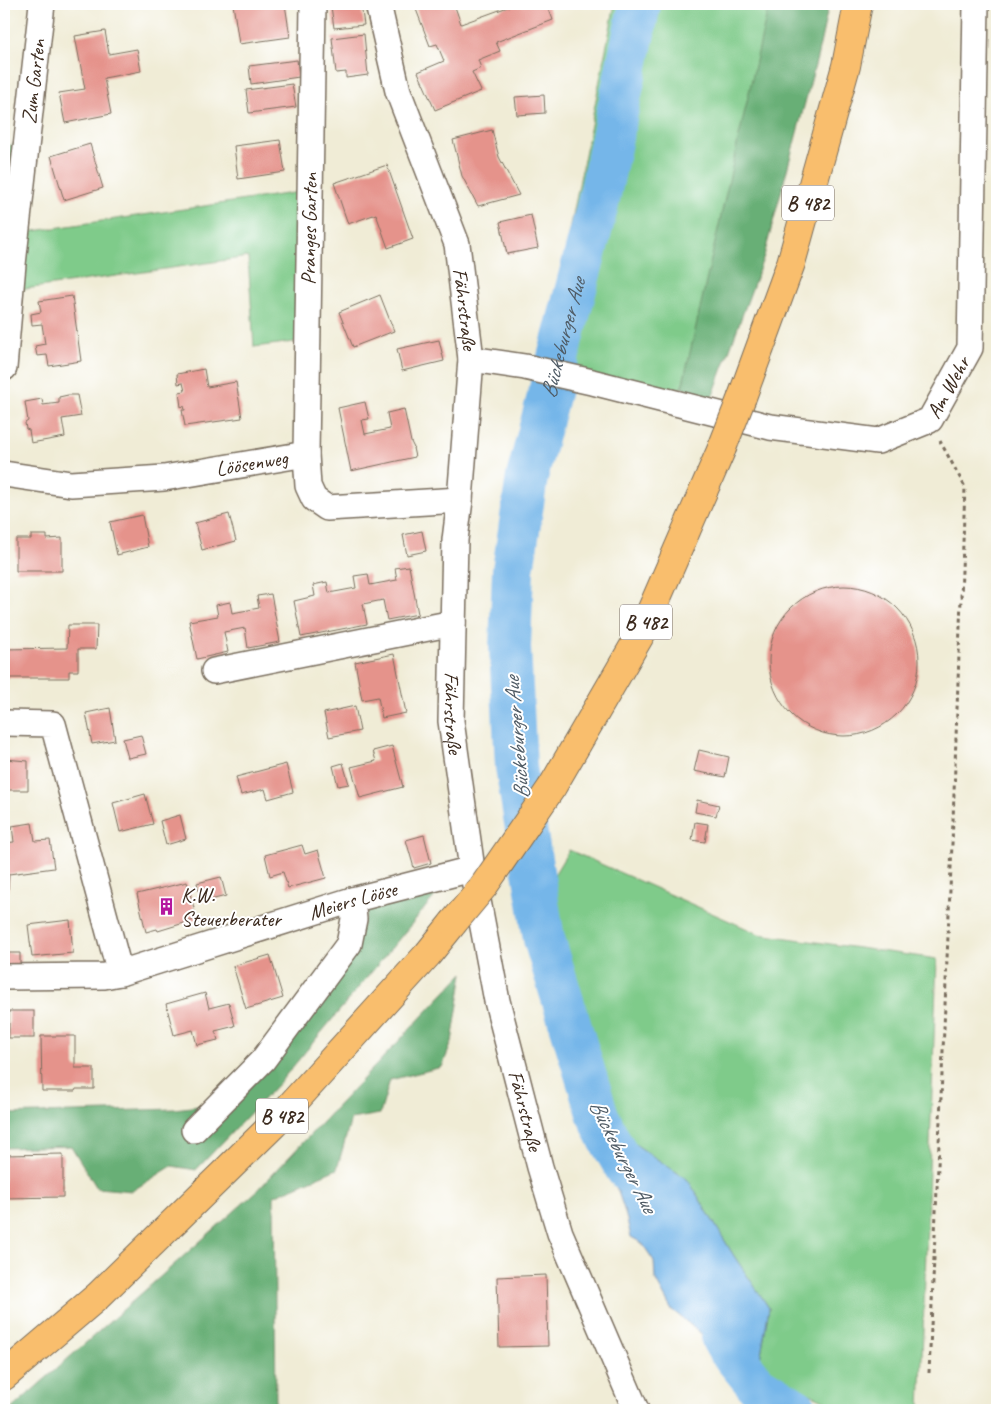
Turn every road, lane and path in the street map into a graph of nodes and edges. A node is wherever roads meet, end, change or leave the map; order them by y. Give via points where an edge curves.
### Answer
1 (42, 4) edge
2 (312, 4) edge
3 (378, 4) edge
4 (858, 4) edge
5 (976, 4) edge
6 (471, 359) junction
7 (4, 368) edge
8 (930, 420) junction
9 (306, 454) junction
10 (4, 474) edge
11 (460, 500) junction
12 (453, 623) junction
13 (214, 671) dead end
14 (4, 723) edge
15 (472, 869) junction
16 (352, 900) junction
17 (120, 973) junction
18 (4, 977) edge
19 (194, 1130) dead end
20 (929, 1373) dead end
21 (4, 1376) edge
22 (636, 1410) edge

1 - 7 street, Zum Garten
2 - 9 street, Pranges Garten
3 - 6 street, Fährstraße via 398,91 457,244
4 - 21 main road, B 482, bridge via 846,66 791,263 742,397 642,632 552,787 488,879 428,954 274,1124 98,1296
5 - 8 street, Am Wehr via 970,348
6 - 8 street, Am Wehr via 592,382 770,427 878,441
6 - 11 street, Fährstraße
8 - 20 path via 965,487
9 - 10 street, Löösenweg via 164,478 72,484
9 - 11 street, Löösenweg via 308,486 314,499 327,508
11 - 12 street, Fährstraße via 455,540
12 - 13 street
12 - 15 street, Fährstraße via 451,721
14 - 17 street via 53,724
15 - 16 street, Meiers Lööse
15 - 22 street, Fährstraße via 497,1001 560,1233
16 - 17 street, Meiers Lööse
16 - 19 street via 354,919 349,944 264,1060
17 - 18 street, Meiers Lööse

